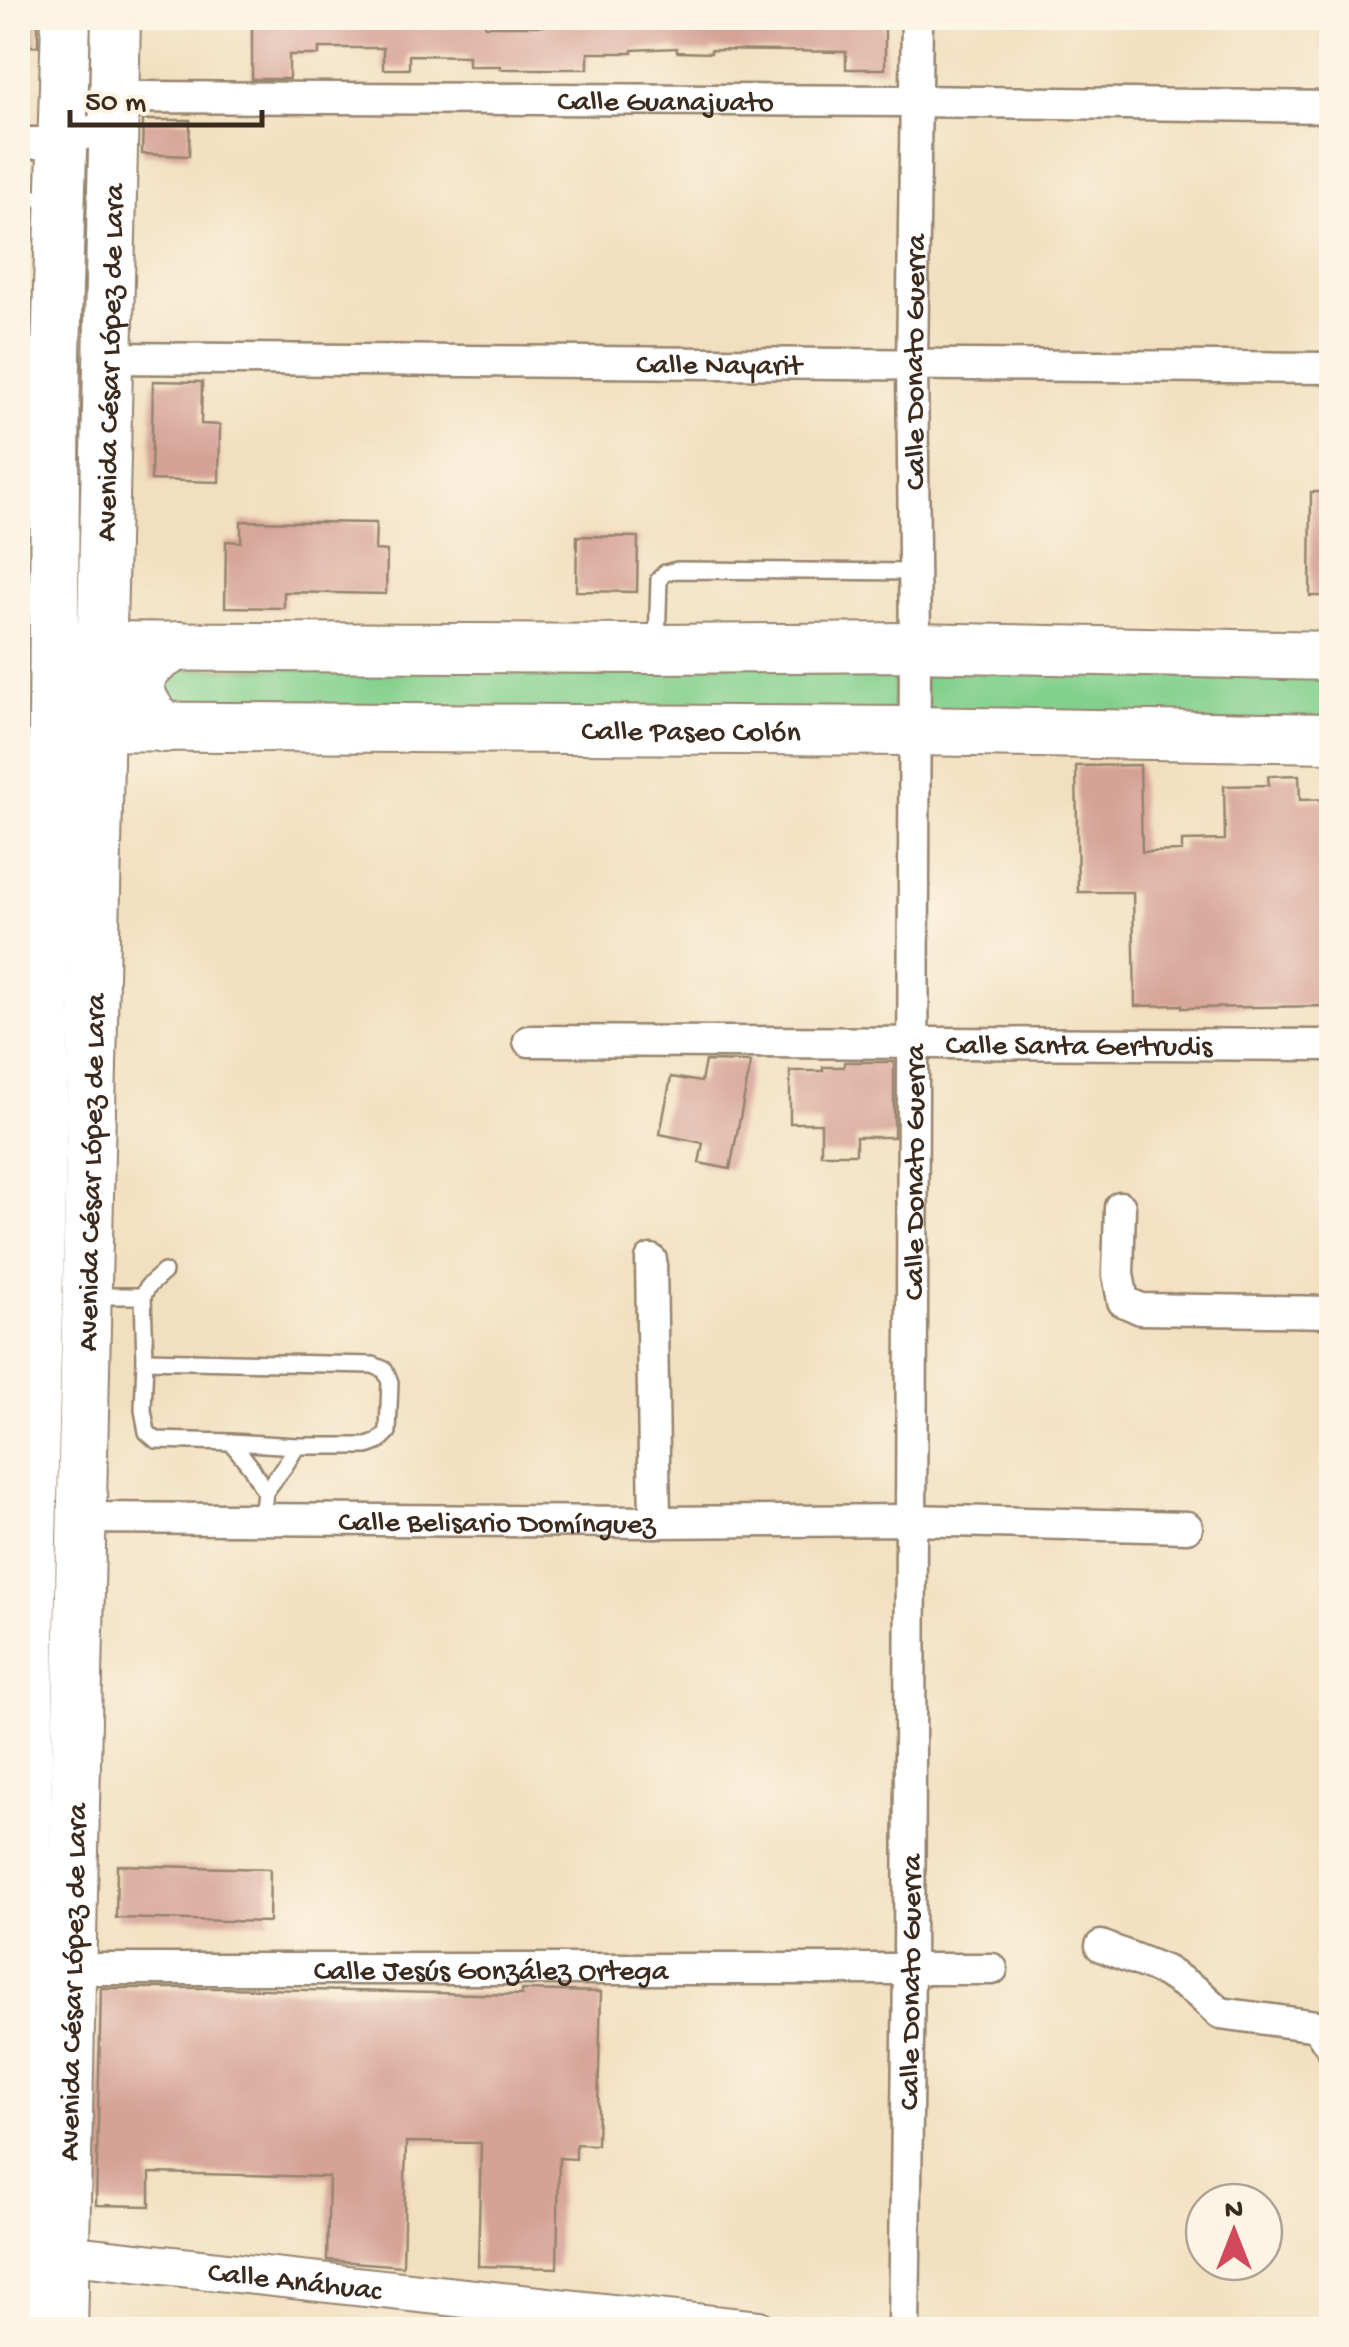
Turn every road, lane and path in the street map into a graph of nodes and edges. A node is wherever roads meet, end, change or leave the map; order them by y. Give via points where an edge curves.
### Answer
1 (66, 18) edge
2 (116, 18) edge
3 (916, 18) edge
4 (916, 101) junction
5 (1332, 107) edge
6 (113, 122) junction
7 (40, 143) edge
8 (40, 198) edge
9 (37, 354) edge
10 (107, 358) junction
11 (912, 364) junction
12 (1332, 368) edge
13 (914, 572) junction
14 (54, 646) junction
15 (101, 646) junction
16 (179, 646) junction
17 (915, 647) junction
18 (658, 649) junction
19 (1332, 656) edge
20 (53, 726) junction
21 (100, 727) junction
22 (164, 728) junction
23 (914, 730) junction
24 (1332, 738) edge
25 (529, 1041) dead end
26 (912, 1041) junction
27 (1332, 1045) edge
28 (1120, 1207) dead end
29 (651, 1260) dead end
30 (164, 1272) dead end
31 (87, 1296) junction
32 (143, 1296) junction
33 (1332, 1312) edge
34 (145, 1360) junction
35 (231, 1442) junction
36 (296, 1446) junction
37 (264, 1506) junction
38 (82, 1518) junction
39 (911, 1520) junction
40 (655, 1522) junction
41 (1187, 1527) dead end
42 (1101, 1946) dead end
43 (71, 1969) junction
44 (992, 1969) dead end
45 (910, 1970) junction
46 (1332, 2048) edge
47 (18, 2228) edge
48 (63, 2254) junction
49 (18, 2318) edge
50 (62, 2330) edge
51 (758, 2330) edge
52 (904, 2330) edge

1 - 7 main road, Avenida César López de Lara
2 - 6 main road, Avenida César López de Lara
3 - 4 street, Calle Donato Guerra
4 - 5 street, Calle Guanajuato
4 - 6 street, Calle Guanajuato via 138,96
4 - 11 street, Calle Donato Guerra
6 - 7 street, Calle Guanajuato
6 - 10 main road, Avenida César López de Lara
7 - 8 main road, Avenida César López de Lara
8 - 9 main road, Avenida César López de Lara
9 - 14 main road, Avenida César López de Lara
10 - 11 street, Calle Nayarit
10 - 15 main road, Avenida César López de Lara
11 - 12 street, Calle Nayarit
11 - 13 street, Calle Donato Guerra
13 - 17 street, Calle Donato Guerra
13 - 18 lane via 665,573 659,579
14 - 15 main road
14 - 20 main road, Avenida César López de Lara
15 - 16 main road
15 - 21 main road, Avenida César López de Lara
16 - 18 main road
16 - 22 main road via 152,661 142,677 144,706
17 - 18 main road
17 - 19 main road
17 - 23 street, Calle Donato Guerra
20 - 21 main road, Calle Paseo Colón
20 - 47 main road, Avenida César López de Lara
21 - 22 main road, Calle Paseo Colón
21 - 31 main road, Avenida César López de Lara
22 - 23 main road, Calle Paseo Colón
23 - 24 main road, Calle Paseo Colón
23 - 26 street, Calle Donato Guerra
25 - 26 street, Calle Santa Gertrudis
26 - 27 street, Calle Santa Gertrudis
26 - 39 street, Calle Donato Guerra
28 - 33 street via 1123,1301 1142,1309
29 - 40 street
30 - 32 lane
31 - 32 lane
31 - 38 main road, Avenida César López de Lara
32 - 34 lane
34 - 35 lane via 147,1432 156,1440
34 - 36 lane via 373,1364 384,1370 390,1382 388,1432 378,1442
35 - 36 lane
35 - 37 lane via 252,1468
36 - 37 lane
37 - 38 street, Calle Belisario Domínguez
37 - 40 street, Calle Belisario Domínguez
38 - 43 main road, Avenida César López de Lara
39 - 40 street, Calle Belisario Domínguez
39 - 41 street, Calle Belisario Domínguez
39 - 45 street, Calle Donato Guerra
42 - 46 street via 1164,1972 1220,2012 1317,2026
43 - 45 street, Calle Jesús González Ortega
43 - 48 main road, Avenida César López de Lara
44 - 45 street, Calle Jesús González Ortega
45 - 52 street, Calle Donato Guerra
47 - 48 street, Calle Anáhuac
47 - 49 main road, Avenida César López de Lara
48 - 50 main road, Avenida César López de Lara
48 - 51 street, Calle Anáhuac

